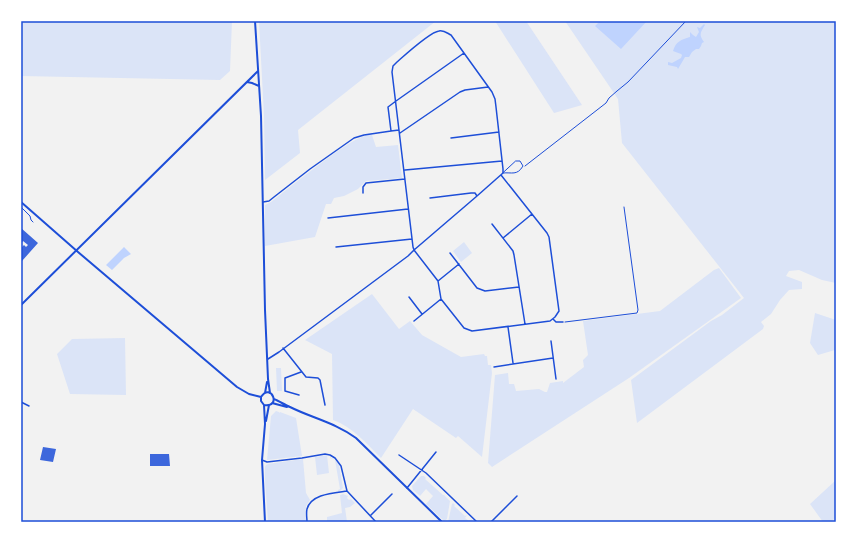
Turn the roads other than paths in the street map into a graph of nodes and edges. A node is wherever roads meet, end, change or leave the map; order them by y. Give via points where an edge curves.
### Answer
1 (255, 21) edge
2 (464, 53) junction
3 (258, 71) junction
4 (247, 82) junction
5 (259, 86) junction
6 (488, 87) junction
7 (396, 101) junction
8 (399, 130) junction
9 (391, 131) junction
10 (499, 132) junction
11 (400, 133) junction
12 (451, 138) dead end
13 (502, 161) junction
14 (404, 170) junction
15 (503, 173) junction
16 (501, 175) junction
17 (405, 179) junction
18 (363, 193) dead end
19 (477, 196) junction
20 (430, 198) dead end
21 (21, 202) edge
22 (263, 202) junction
23 (408, 209) junction
24 (532, 214) junction
25 (328, 218) dead end
26 (492, 224) dead end
27 (503, 238) junction
28 (412, 239) junction
29 (336, 247) dead end
30 (76, 250) junction
31 (414, 250) junction
32 (450, 253) dead end
33 (459, 264) junction
34 (438, 281) junction
35 (519, 287) junction
36 (409, 297) dead end
37 (441, 299) junction
38 (21, 305) edge
39 (422, 314) junction
40 (553, 319) junction
41 (414, 321) dead end
42 (564, 322) road end
43 (525, 324) junction
44 (508, 327) junction
45 (551, 341) dead end
46 (283, 348) junction
47 (553, 358) junction
48 (267, 359) junction
49 (513, 364) junction
50 (494, 367) dead end
51 (301, 372) junction
52 (268, 379) junction
53 (556, 379) dead end
54 (265, 393) junction
55 (270, 393) junction
56 (299, 395) dead end
57 (261, 397) junction
58 (274, 399) junction
59 (21, 402) edge
60 (272, 403) junction
61 (264, 405) junction
62 (269, 405) junction
63 (325, 405) dead end
64 (29, 406) dead end
65 (290, 407) junction
66 (265, 424) junction
67 (436, 452) dead end
68 (398, 455) dead end
69 (262, 460) junction
70 (422, 470) junction
71 (407, 488) junction
72 (346, 491) junction
73 (392, 494) dead end
74 (517, 496) dead end
75 (370, 516) junction
76 (265, 522) edge
77 (307, 522) edge
78 (376, 522) edge
79 (442, 522) edge
80 (477, 522) edge
81 (491, 522) edge

1 - 3 street
2 - 6 street
2 - 7 street
2 - 7 street via 445,31 440,30 431,34 393,66
3 - 4 street
3 - 5 street
4 - 5 street
4 - 30 street
5 - 22 street
6 - 10 street via 495,99
6 - 11 street via 460,92
7 - 8 street
7 - 9 street via 388,107
8 - 9 street
8 - 11 street
9 - 22 street via 354,138 269,201
10 - 12 street
10 - 13 street
11 - 14 street
13 - 14 street
13 - 15 street
14 - 17 street
15 - 15 lane via 518,161 523,165 515,173
15 - 16 street
16 - 19 street
16 - 24 street
17 - 18 street via 366,184
17 - 23 street
19 - 20 street via 471,193
19 - 31 street
21 - 30 street
22 - 48 street
23 - 25 street
23 - 28 street
24 - 27 street
24 - 40 street via 549,237 559,309
26 - 27 street
27 - 35 street via 513,251
28 - 29 street
28 - 31 street
30 - 38 street
30 - 57 street via 237,387
31 - 34 street
31 - 46 street
32 - 33 street
33 - 34 street
33 - 35 street via 477,288 485,291
34 - 37 street
35 - 43 street
36 - 39 street
37 - 39 street
37 - 44 street via 468,330
39 - 41 street
40 - 42 street via 556,322
40 - 43 street
43 - 44 street
44 - 49 street
45 - 47 street
46 - 48 street
46 - 51 street
47 - 49 street
47 - 53 street
48 - 52 street
49 - 50 street
51 - 56 street via 285,378 285,391
51 - 63 street via 306,377 320,380
52 - 54 street
52 - 55 street
54 - 55 street
54 - 57 street
55 - 58 street
57 - 61 street
58 - 60 street
58 - 65 street
59 - 64 street
60 - 62 street
60 - 65 street
61 - 62 street
61 - 66 street
62 - 66 street
65 - 71 street via 350,433
66 - 69 street
67 - 70 street
68 - 70 street
69 - 72 street via 267,462 330,455 341,466
69 - 76 street
70 - 71 street
70 - 80 street
71 - 79 street
72 - 75 street
72 - 77 street via 316,497 310,501
73 - 75 street
74 - 81 street
75 - 78 street

